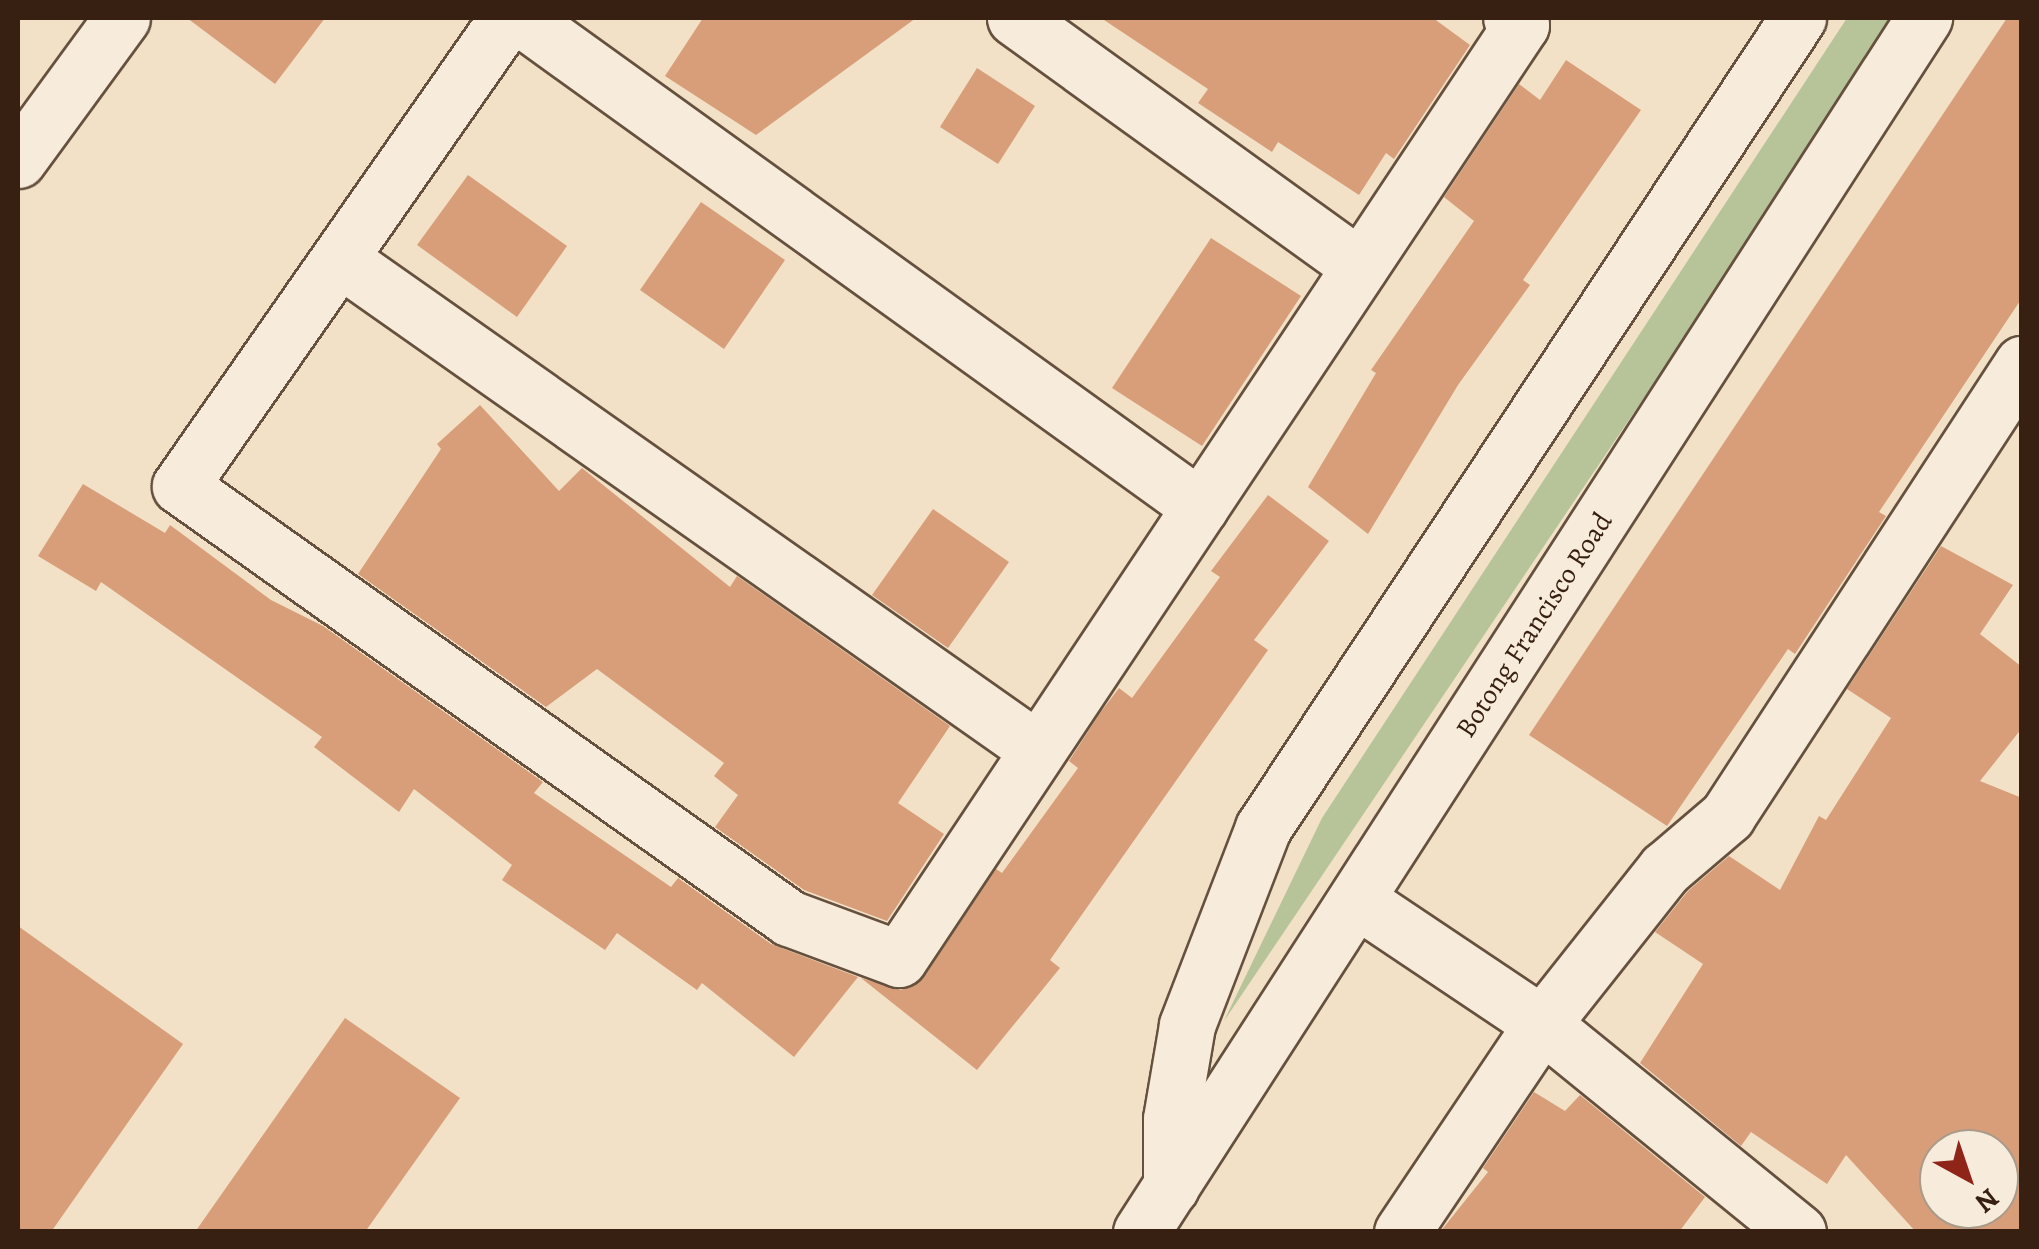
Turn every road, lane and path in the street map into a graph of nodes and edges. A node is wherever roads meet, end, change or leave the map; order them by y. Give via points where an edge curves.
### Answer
1 (122, 18) edge
2 (507, 18) edge
3 (521, 18) edge
4 (1015, 18) edge
5 (1511, 18) edge
6 (1798, 18) edge
7 (1924, 18) edge
8 (18, 160) edge
9 (340, 259) junction
10 (1360, 267) junction
11 (2022, 364) edge
12 (1200, 507) junction
13 (1038, 750) junction
14 (1357, 900) junction
15 (1542, 1024) junction
16 (1171, 1188) junction
17 (1141, 1232) edge
18 (1402, 1232) edge
19 (1798, 1232) edge

1 - 8 street
2 - 9 street
3 - 12 street
4 - 10 street
5 - 10 street via 1522,25
6 - 16 street via 1263,828 1186,1025 1170,1119
7 - 14 street, Botong Francisco Road
9 - 13 street
9 - 13 street via 180,486 773,907 899,959
10 - 12 street
11 - 15 street via 1727,816 1666,869
12 - 13 street
14 - 15 street
14 - 16 street, Botong Francisco Road
15 - 18 street
15 - 19 street
16 - 17 street, Botong Francisco Road

